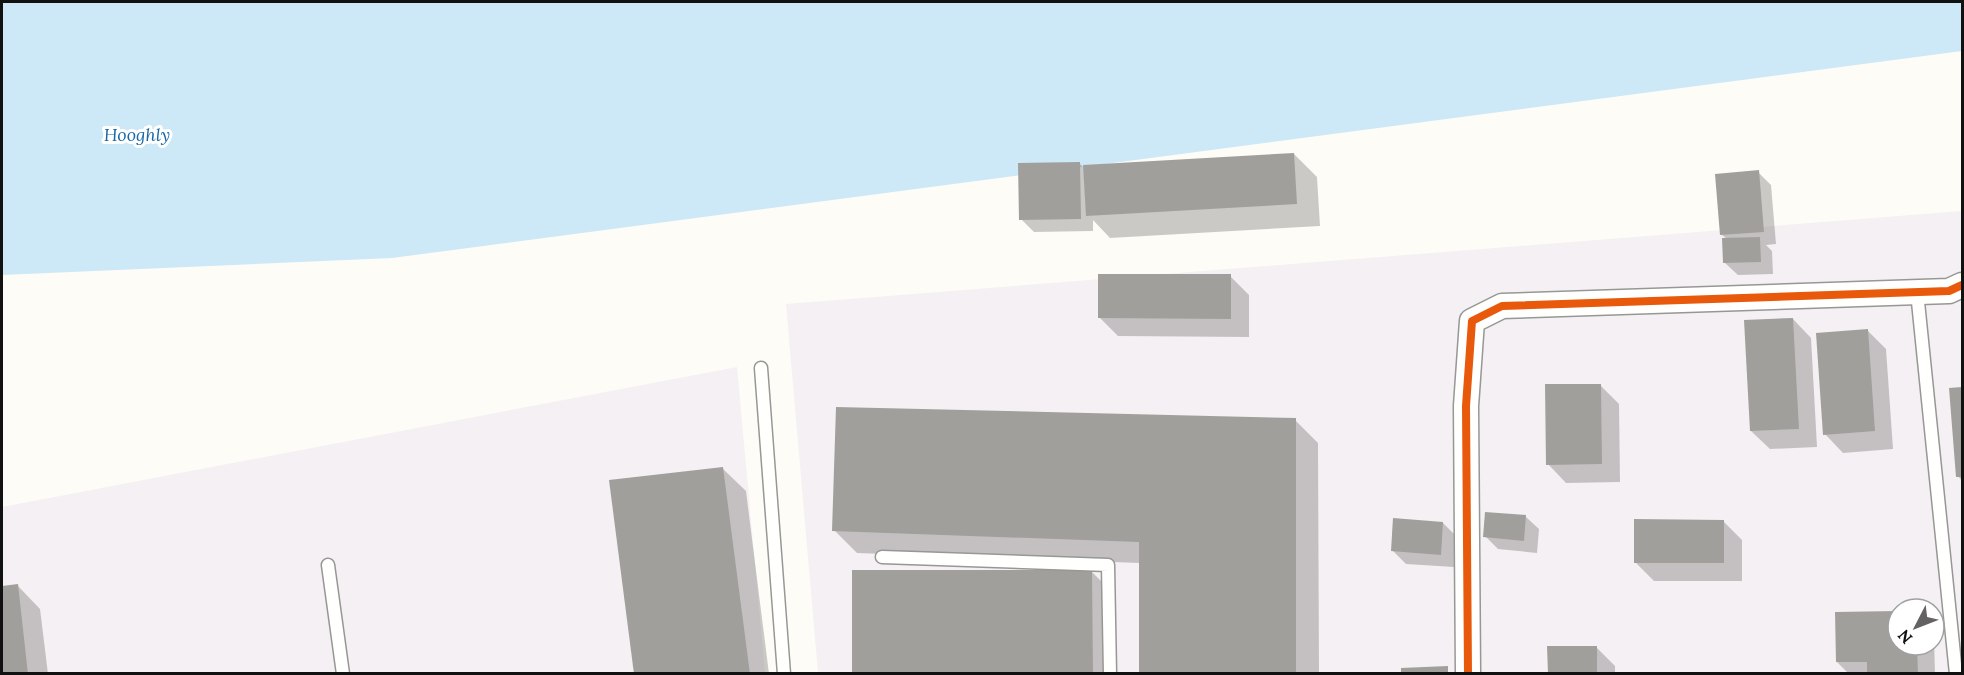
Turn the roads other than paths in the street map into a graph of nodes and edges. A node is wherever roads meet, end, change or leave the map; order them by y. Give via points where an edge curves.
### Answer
1 (1962, 285) edge
2 (1917, 292) junction
3 (761, 368) dead end
4 (882, 557) dead end
5 (328, 565) dead end
6 (343, 674) edge
7 (784, 674) edge
8 (1110, 674) edge
9 (1468, 674) edge
10 (1956, 674) edge

1 - 2 street via 1949,291
2 - 9 street via 1502,306 1472,321 1466,406
2 - 10 lane
3 - 7 lane
4 - 8 lane via 1108,566
5 - 6 lane

